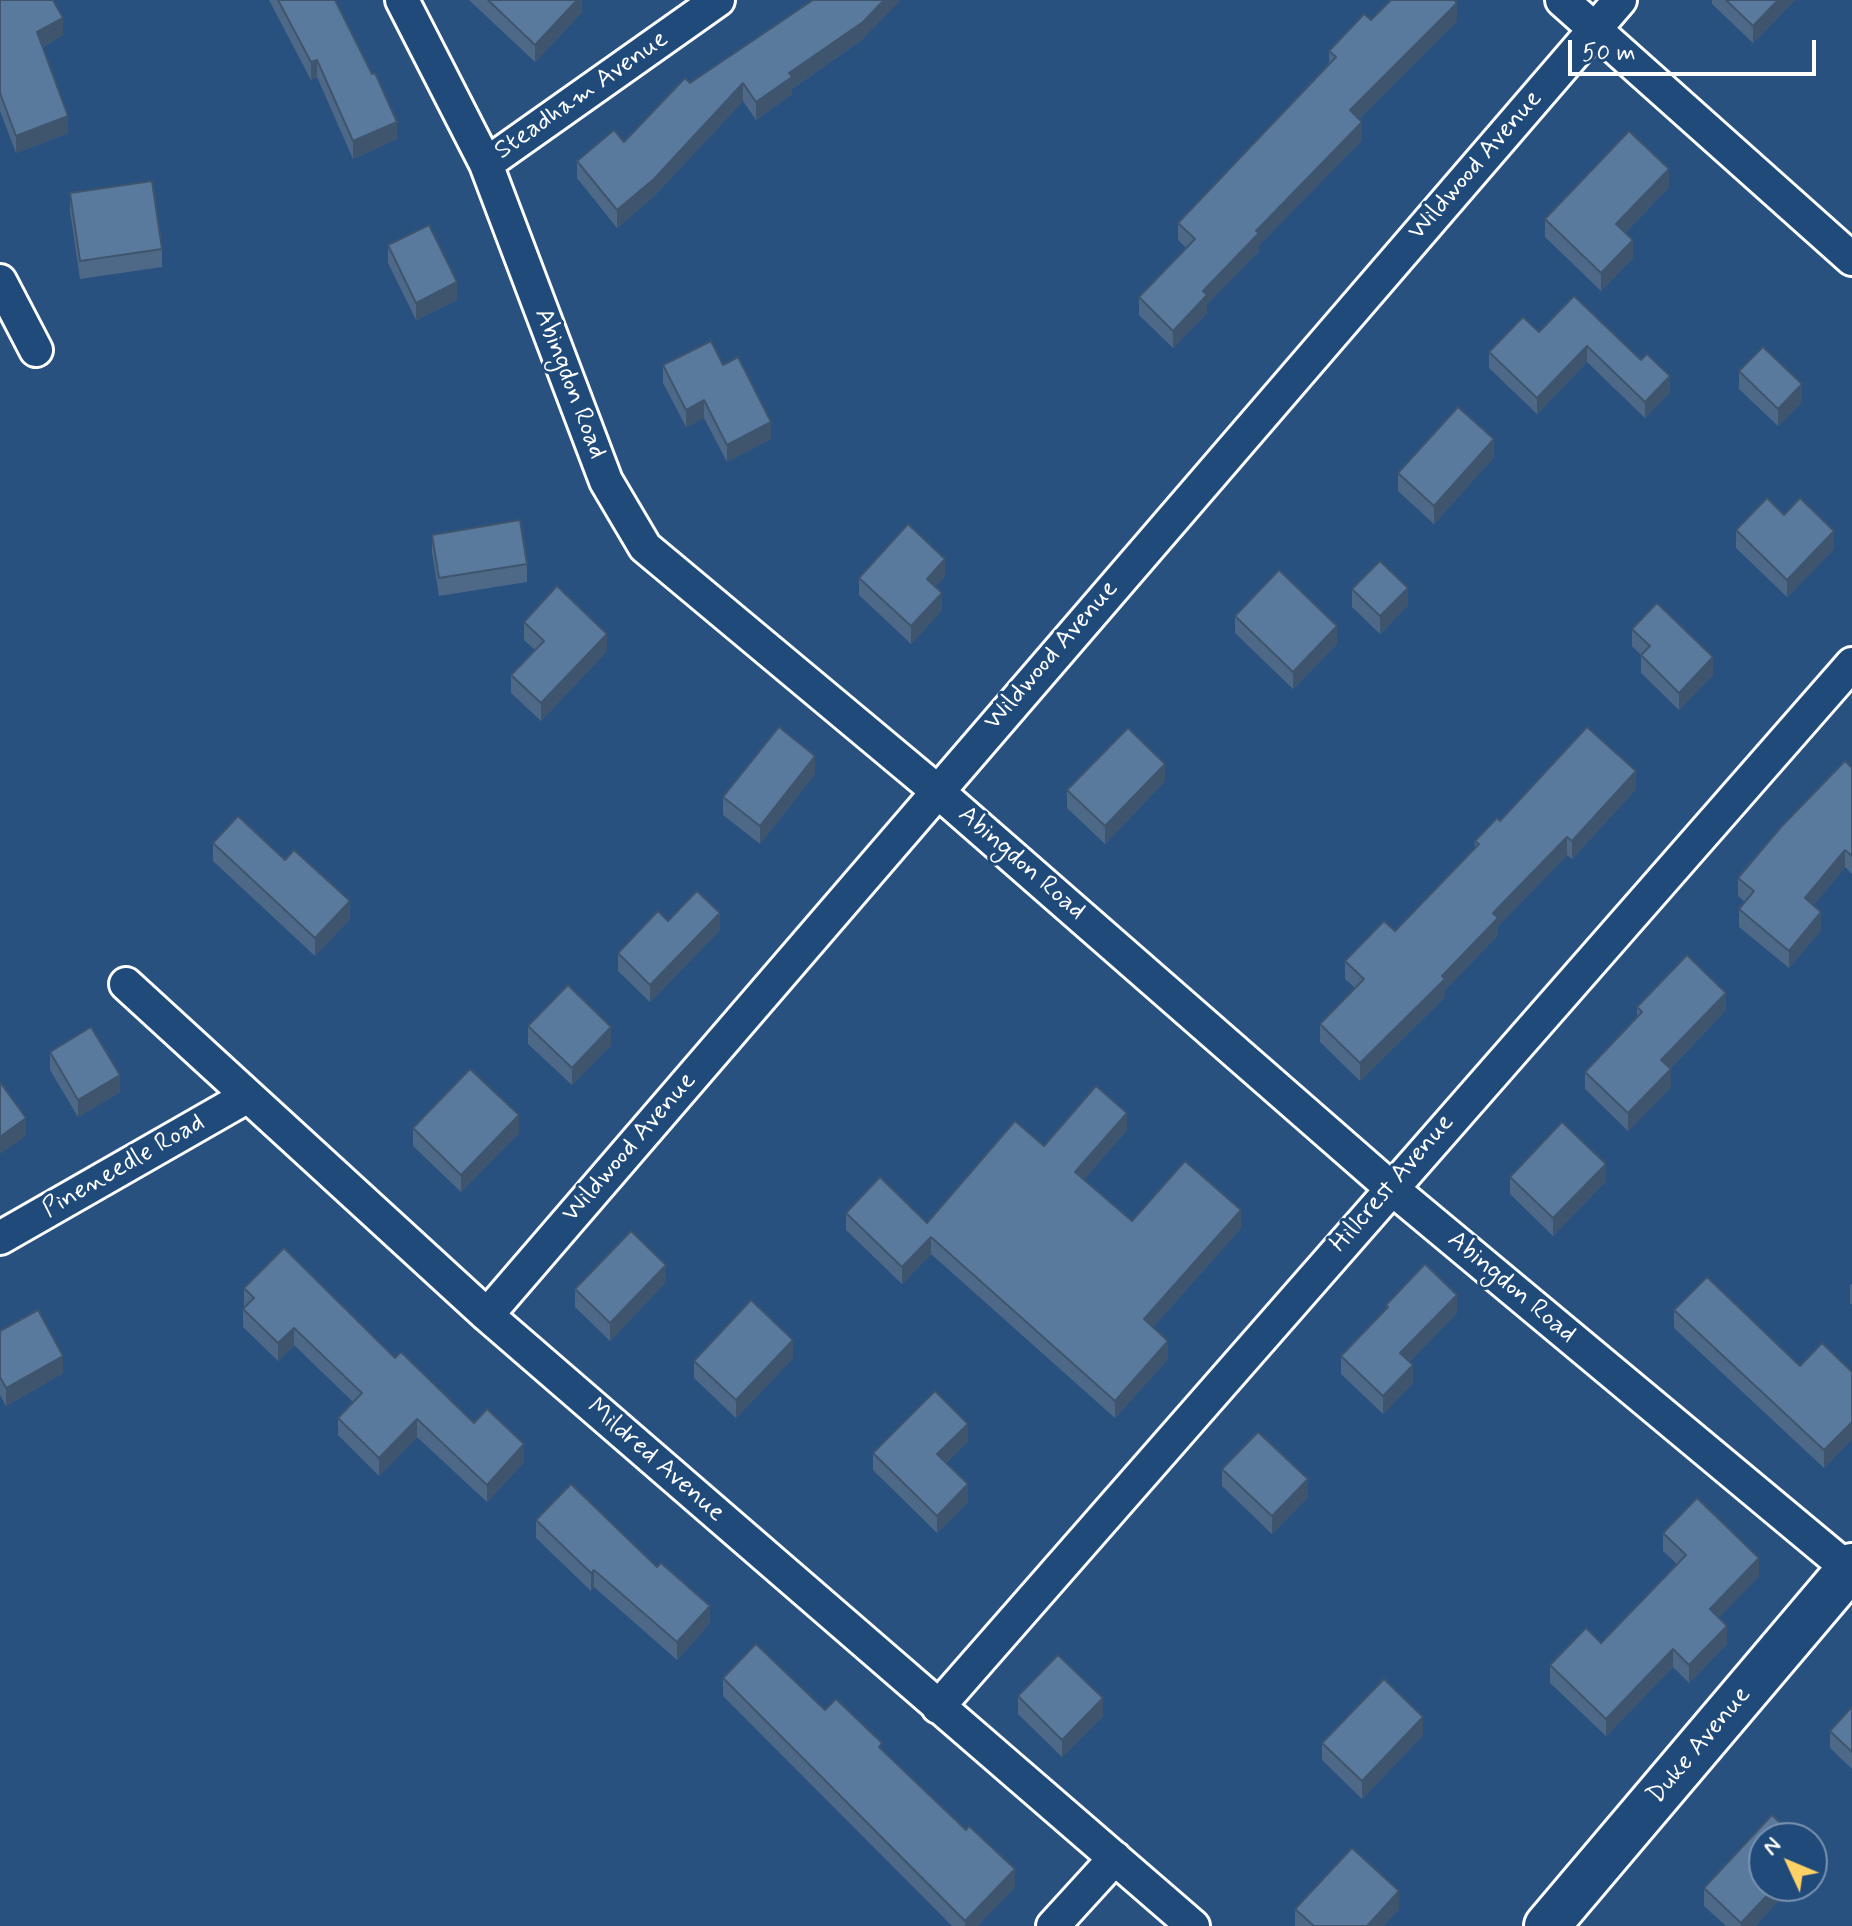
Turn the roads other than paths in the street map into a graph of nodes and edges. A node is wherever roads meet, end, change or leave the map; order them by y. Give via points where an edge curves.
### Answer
1 (402, 0) edge
2 (718, 0) edge
3 (1562, 0) edge
4 (1620, 0) edge
5 (1595, 30) junction
6 (486, 164) junction
7 (1852, 259) edge
8 (0, 281) edge
9 (36, 350) dead end
10 (1852, 664) edge
11 (936, 790) junction
12 (126, 984) dead end
13 (248, 1096) junction
14 (1390, 1187) junction
15 (0, 1238) edge
16 (487, 1315) junction
17 (1851, 1569) edge
18 (938, 1707) junction
19 (1115, 1858) junction
20 (1053, 1926) edge
21 (1193, 1926) edge
22 (1547, 1926) edge

1 - 6 street, Abingdon Road
2 - 6 street, Steadham Avenue
3 - 5 street
4 - 5 street, Wildwood Avenue
5 - 7 street
5 - 11 street, Wildwood Avenue
6 - 11 street, Abingdon Road via 606,481 645,547
8 - 9 street
10 - 14 street, Hillcrest Avenue
11 - 14 street, Abingdon Road
11 - 16 street, Wildwood Avenue
12 - 13 street, Mildred Avenue
13 - 15 street, Pineneedle Road
13 - 16 street, Mildred Avenue
14 - 17 street, Abingdon Road
14 - 18 street, Hillcrest Avenue
16 - 18 street, Mildred Avenue
17 - 22 street, Duke Avenue
18 - 19 street, Mildred Avenue
19 - 20 street
19 - 21 street, Mildred Avenue

